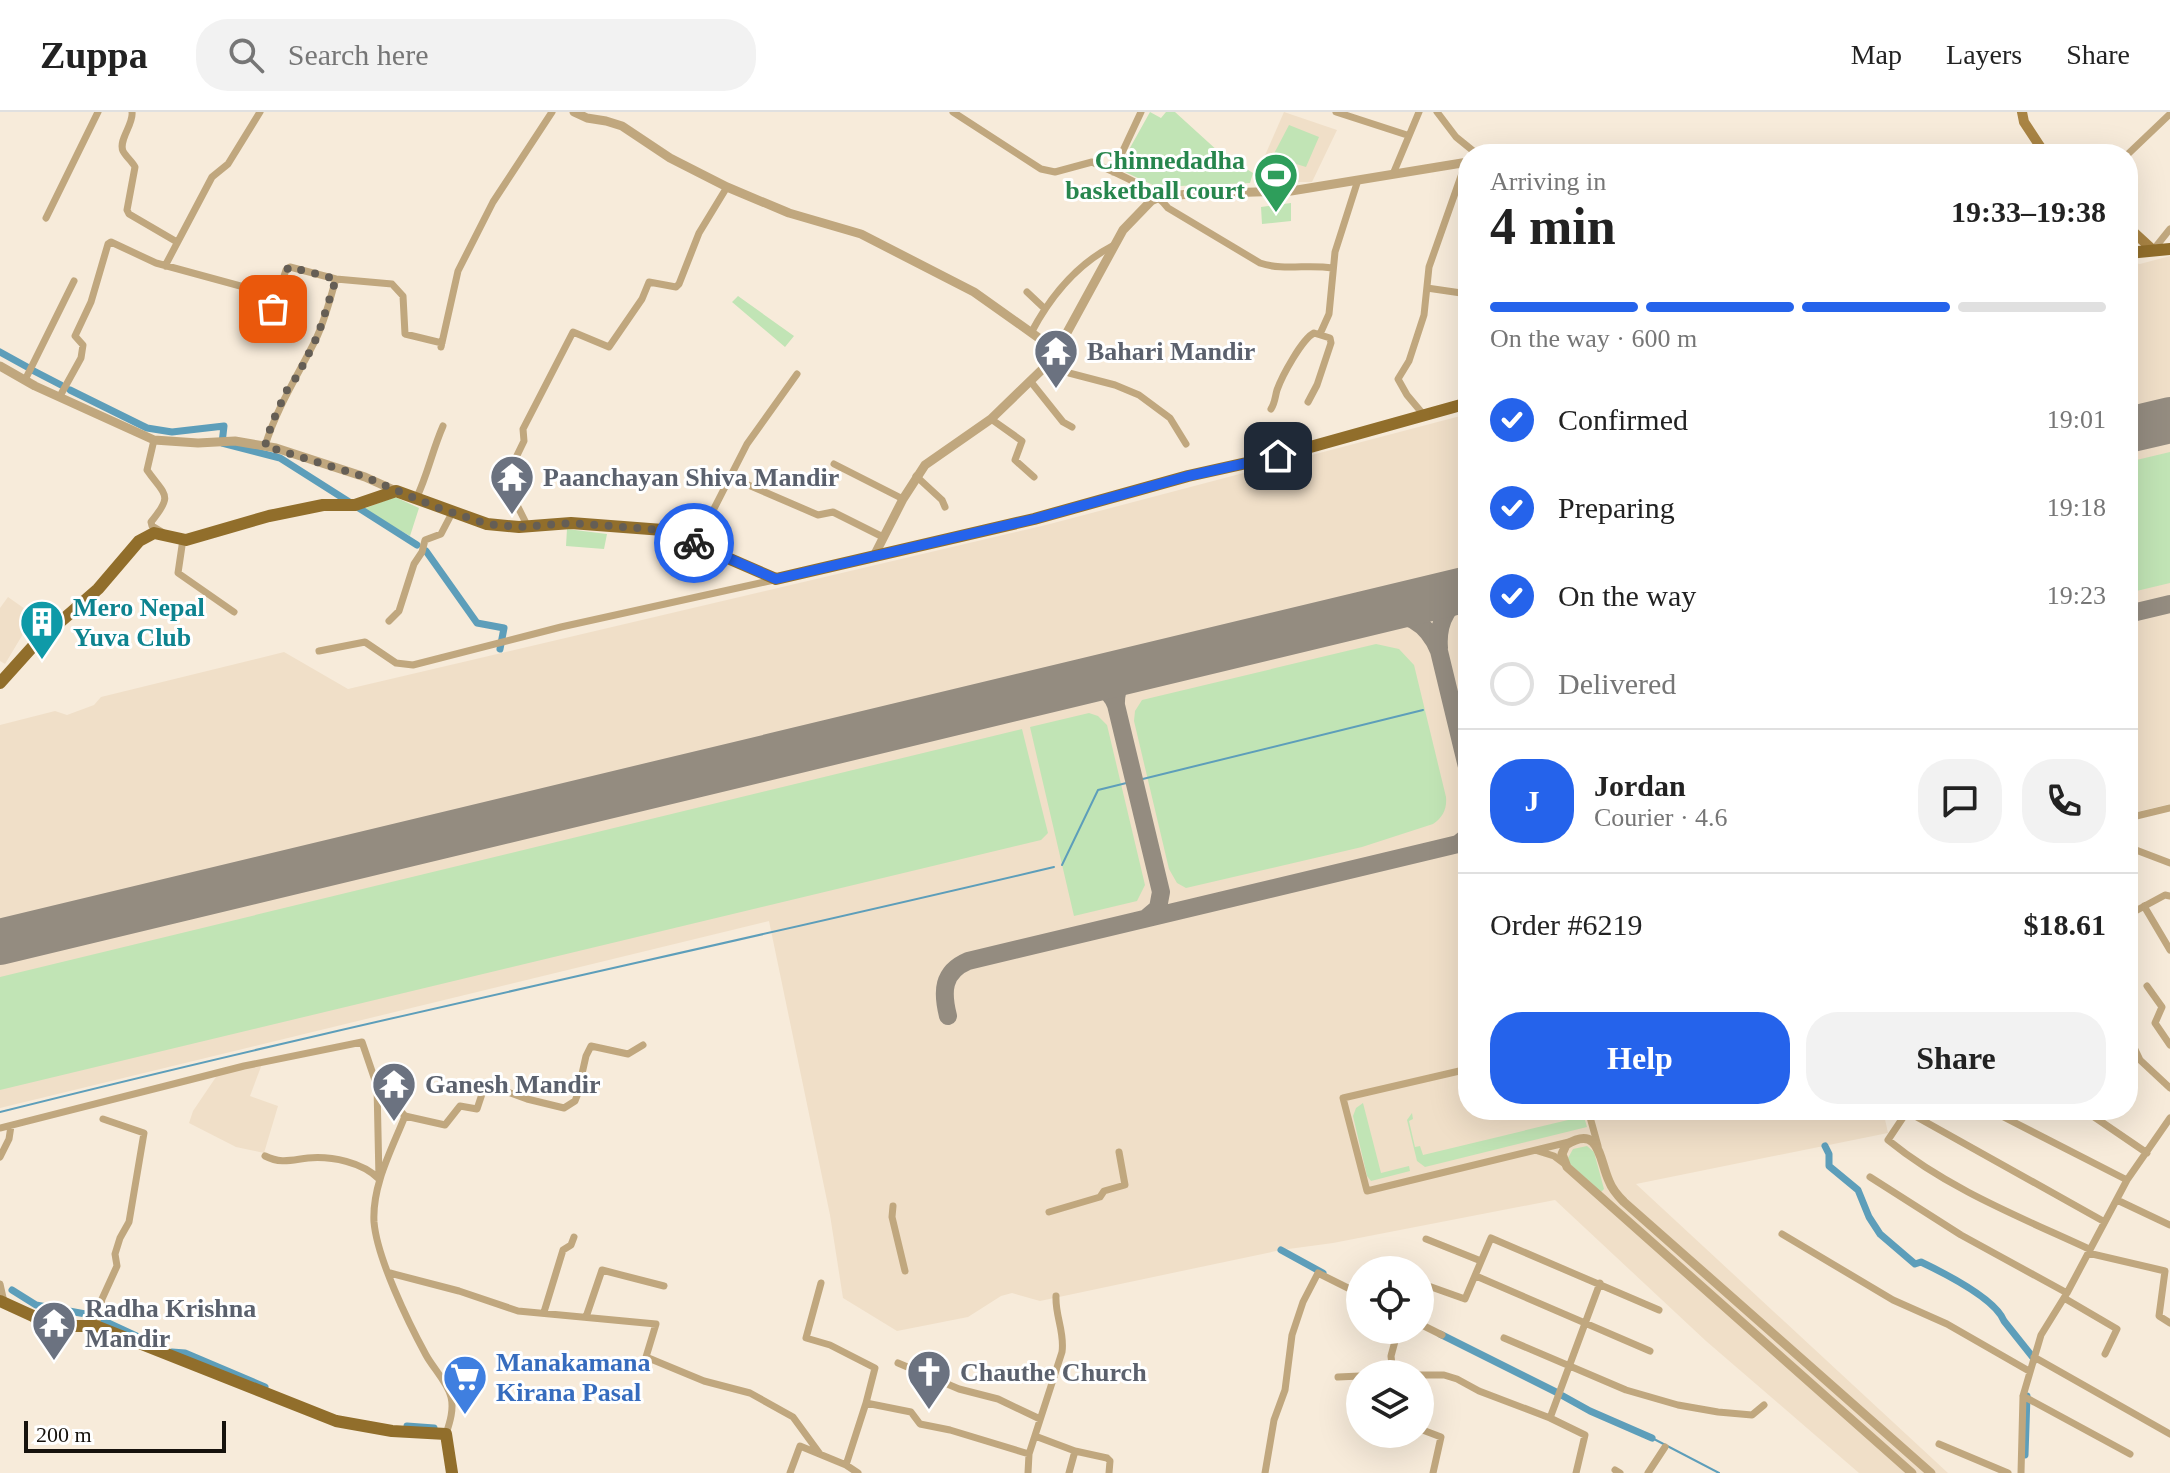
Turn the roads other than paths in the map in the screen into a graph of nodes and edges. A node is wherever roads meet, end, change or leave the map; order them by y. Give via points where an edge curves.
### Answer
1 (98, 112) edge
2 (132, 112) edge
3 (260, 112) edge
4 (552, 112) edge
5 (574, 112) edge
6 (953, 112) edge
7 (1141, 112) edge
8 (1336, 112) edge
9 (1419, 112) edge
10 (1437, 112) edge
11 (2022, 112) edge
12 (2170, 114) edge
13 (1407, 135) junction
14 (1465, 144) edge
15 (2038, 144) edge
16 (2138, 144) edge
17 (1458, 163) edge
18 (1113, 172) junction
19 (1393, 174) junction
20 (1358, 180) junction
21 (727, 187) junction
22 (1458, 187) edge
23 (1160, 197) junction
24 (46, 218) dead end
25 (2170, 229) edge
26 (2138, 236) edge
27 (177, 242) junction
28 (1114, 245) junction
29 (2170, 249) edge
30 (2153, 250) junction
31 (2138, 252) edge
32 (165, 266) junction
33 (1332, 268) junction
34 (336, 279) junction
35 (74, 281) dead end
36 (1427, 288) junction
37 (255, 290) dead end
38 (1027, 292) dead end
39 (1458, 293) edge
40 (273, 309) dead end
41 (1045, 309) junction
42 (1031, 333) junction
43 (1320, 334) junction
44 (1065, 337) junction
45 (1052, 360) junction
46 (0, 366) edge
47 (797, 374) dead end
48 (25, 380) junction
49 (1031, 382) junction
50 (60, 396) junction
51 (1308, 402) dead end
52 (1458, 405) edge
53 (1271, 409) dead end
54 (1423, 414) junction
55 (991, 419) junction
56 (443, 426) dead end
57 (1072, 427) dead end
58 (154, 440) junction
59 (1186, 444) dead end
60 (265, 446) junction
61 (834, 464) dead end
62 (916, 476) junction
63 (1034, 477) dead end
64 (732, 478) junction
65 (396, 491) junction
66 (416, 499) junction
67 (903, 499) junction
68 (945, 507) dead end
69 (452, 513) junction
70 (528, 527) junction
71 (166, 535) junction
72 (883, 537) junction
73 (183, 539) junction
74 (700, 545) junction
75 (874, 556) junction
76 (776, 579) junction
77 (234, 612) dead end
78 (389, 621) dead end
79 (319, 651) dead end
80 (0, 683) edge
81 (2170, 808) edge
82 (2138, 816) edge
83 (2138, 851) edge
84 (2170, 863) edge
85 (2170, 896) edge
86 (2144, 906) junction
87 (2138, 909) edge
88 (2170, 950) edge
89 (2147, 986) dead end
90 (643, 1045) dead end
91 (2170, 1045) edge
92 (2138, 1056) edge
93 (1458, 1071) edge
94 (377, 1086) junction
95 (2170, 1088) edge
96 (405, 1116) junction
97 (103, 1119) dead end
98 (1590, 1120) edge
99 (1901, 1120) edge
100 (1923, 1120) edge
101 (2010, 1120) edge
102 (2099, 1120) edge
103 (2169, 1121) edge
104 (11, 1126) junction
105 (0, 1128) edge
106 (1594, 1136) junction
107 (1577, 1140) junction
108 (1530, 1151) junction
109 (1599, 1151) junction
110 (1119, 1152) dead end
111 (2147, 1153) junction
112 (265, 1156) dead end
113 (0, 1157) edge
114 (1567, 1167) junction
115 (1870, 1177) dead end
116 (379, 1179) junction
117 (2127, 1180) junction
118 (2117, 1200) junction
119 (893, 1206) dead end
120 (1049, 1212) dead end
121 (2103, 1221) junction
122 (2170, 1225) edge
123 (1782, 1234) dead end
124 (574, 1237) dead end
125 (1426, 1239) dead end
126 (2088, 1251) junction
127 (1481, 1261) junction
128 (905, 1271) dead end
129 (390, 1273) junction
130 (1476, 1276) junction
131 (821, 1283) dead end
132 (1600, 1283) junction
133 (0, 1284) edge
134 (664, 1286) dead end
135 (1346, 1287) edge
136 (1434, 1288) edge
137 (2065, 1295) junction
138 (1056, 1296) dead end
139 (2, 1301) edge
140 (1659, 1310) dead end
141 (544, 1312) junction
142 (586, 1317) junction
143 (1584, 1323) junction
144 (2170, 1323) edge
145 (96, 1326) junction
146 (1434, 1331) edge
147 (1442, 1335) dead end
148 (1504, 1338) dead end
149 (1650, 1351) dead end
150 (2105, 1354) dead end
151 (2034, 1357) junction
152 (898, 1363) dead end
153 (1569, 1365) junction
154 (2029, 1371) junction
155 (1434, 1375) edge
156 (1338, 1377) dead end
157 (1346, 1377) edge
158 (2023, 1396) junction
159 (866, 1403) junction
160 (1764, 1405) dead end
161 (1550, 1418) junction
162 (1040, 1419) junction
163 (446, 1434) junction
164 (1434, 1434) edge
165 (2170, 1434) edge
166 (1035, 1436) junction
167 (1939, 1444) dead end
168 (1665, 1447) dead end
169 (1075, 1451) junction
170 (820, 1454) junction
171 (1029, 1454) junction
172 (2130, 1454) dead end
173 (846, 1465) junction
174 (452, 1473) edge
175 (790, 1473) edge
176 (858, 1473) edge
177 (1028, 1473) edge
178 (1069, 1473) edge
179 (1109, 1473) edge
180 (1265, 1473) edge
181 (1433, 1473) edge
182 (1576, 1473) edge
183 (1648, 1473) edge
184 (1912, 1473) edge
185 (1931, 1473) edge
186 (2008, 1473) edge
187 (2021, 1473) edge

1 - 24 street
2 - 27 street via 123,144 135,167 127,210
3 - 27 street via 228,164 212,177
4 - 34 street via 462,261 441,345 405,334 403,296 397,287
5 - 21 street via 622,126
6 - 18 street via 1041,169 1055,172 1092,162
7 - 18 street
8 - 13 street
9 - 13 street
10 - 14 street
11 - 15 main road
12 - 16 street
13 - 19 street
17 - 19 street
18 - 23 street
19 - 20 street
20 - 23 street via 1291,191
20 - 33 street
21 - 42 street via 789,213 861,234 974,292
21 - 70 street via 699,233 676,287 649,282 609,347 573,332 563,348 523,429 524,441 507,476
22 - 36 street via 1429,267
23 - 28 street via 1139,211
23 - 33 street via 1168,208 1260,263
25 - 30 street
26 - 30 main road
27 - 32 street
28 - 41 street via 1075,273
28 - 44 street
29 - 30 main road
30 - 31 main road
32 - 37 street
32 - 50 street via 118,243 108,244 75,336 83,345 81,358
33 - 43 street via 1329,314
34 - 40 street via 290,267
34 - 60 street via 318,335 287,390
35 - 48 street
36 - 39 street
36 - 54 street via 1424,315 1398,379
38 - 41 street
41 - 42 street
42 - 44 street via 1043,341
43 - 51 street via 1331,343
43 - 53 street via 1304,340
44 - 45 street
45 - 49 street
45 - 59 street via 1069,373 1139,395 1170,418
46 - 48 street
47 - 64 street via 747,444
48 - 50 street
49 - 55 street
49 - 57 street
50 - 58 street
52 - 54 main road
54 - 75 main road via 1278,456
55 - 62 street via 937,454
55 - 63 street via 1022,441 1015,460
56 - 66 street
58 - 60 street
58 - 71 street via 147,470 167,497 151,522
60 - 65 street
61 - 67 street
62 - 67 street
62 - 68 street
64 - 72 street via 818,515 833,512
64 - 74 street
65 - 66 main road
65 - 73 main road via 355,505 323,505
66 - 69 main road
67 - 72 street
69 - 70 main road via 487,524
69 - 78 street via 441,534 425,540 399,611
70 - 74 main road via 571,523 663,530
71 - 73 main road
71 - 80 main road via 154,533 139,541 98,589
72 - 75 street
73 - 77 street via 178,573
74 - 76 main road
75 - 76 main road
76 - 79 street via 404,665 365,642
81 - 82 street
83 - 84 street
85 - 86 street
86 - 87 street
86 - 88 street
89 - 91 street via 2162,1007 2155,1023
90 - 96 street via 628,1054 591,1046 575,1101 564,1108 491,1086 484,1088 477,1109 460,1106 445,1125
92 - 95 street
93 - 108 street via 1343,1098 1367,1191
94 - 96 street
94 - 104 street via 360,1043 244,1066
94 - 116 street
96 - 116 street
97 - 145 street via 144,1133 129,1222
98 - 106 street
99 - 126 street via 1888,1140 1905,1154 1949,1184
100 - 121 street
101 - 117 street
102 - 111 street
103 - 111 street
104 - 105 street
104 - 113 street
106 - 107 street
106 - 109 street
107 - 108 street
107 - 109 street via 1594,1142
107 - 114 street via 1563,1149
108 - 114 street via 1549,1153
109 - 185 street via 1609,1183 1624,1202
110 - 120 street via 1125,1185
111 - 117 street
112 - 116 street via 284,1162 309,1158 358,1164
114 - 184 street
115 - 137 street
116 - 129 street via 374,1221
117 - 118 street
118 - 121 street
118 - 122 street
119 - 128 street
121 - 126 street
123 - 154 street
124 - 141 street via 563,1250
125 - 127 street
126 - 137 street
126 - 144 street via 2165,1271 2159,1316
127 - 130 street
127 - 132 street via 1491,1238
129 - 141 street via 518,1311
129 - 163 street via 425,1354 451,1396
130 - 136 street via 1465,1299
130 - 143 street
131 - 159 street via 806,1338 875,1368
132 - 140 street
132 - 143 street
133 - 139 street
134 - 142 street via 602,1270
135 - 180 street via 1318,1273 1311,1284 1292,1335
137 - 150 street via 2117,1329
137 - 151 street
138 - 162 street via 1064,1338
139 - 145 main road via 45,1326
141 - 142 street
142 - 170 street via 656,1324 646,1357 761,1399 793,1417
143 - 149 street
143 - 153 street
145 - 163 main road via 336,1421
146 - 147 street
148 - 153 street
151 - 154 street
151 - 165 street
152 - 162 street
153 - 160 street via 1678,1405 1752,1415
153 - 161 street
154 - 158 street
155 - 161 street via 1457,1379
156 - 157 street
158 - 172 street
158 - 187 street
159 - 171 street via 911,1412 920,1424
159 - 173 street
161 - 182 street via 1585,1435
162 - 166 street
163 - 174 main road
164 - 181 street via 1441,1437
166 - 169 street
166 - 171 street
167 - 186 street
168 - 183 street
169 - 178 street
169 - 179 street via 1107,1458
170 - 173 street
170 - 175 street via 800,1446
171 - 177 street
173 - 176 street

